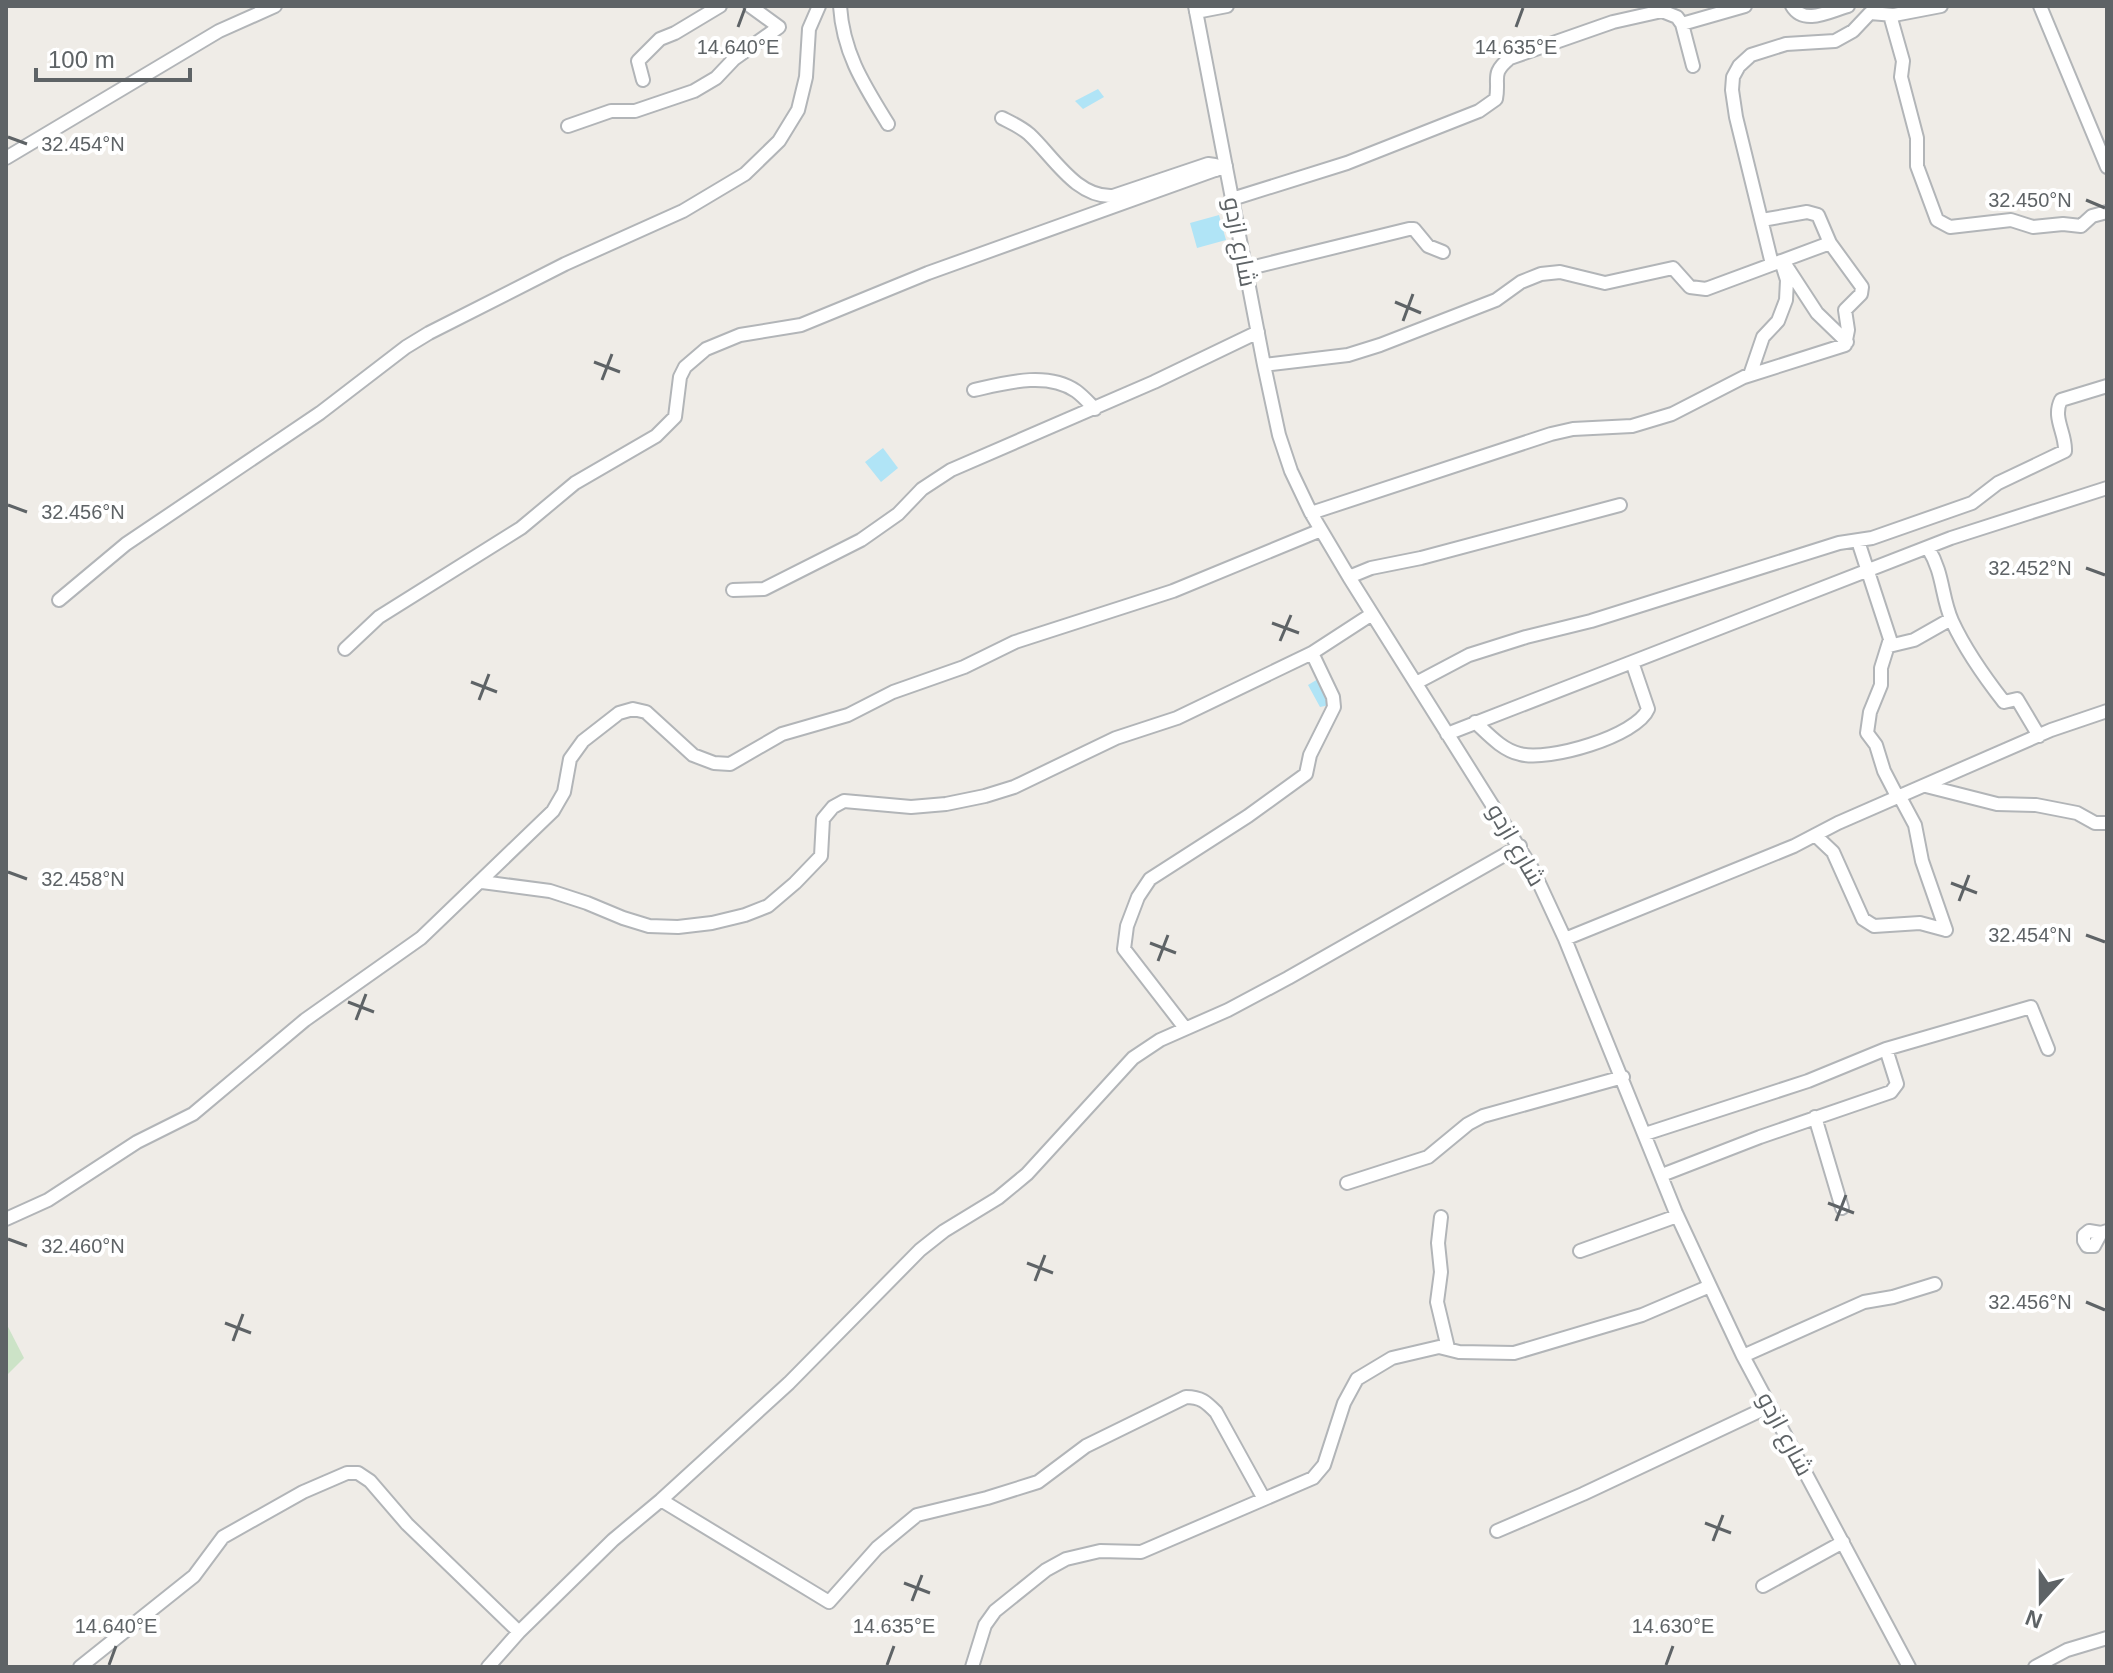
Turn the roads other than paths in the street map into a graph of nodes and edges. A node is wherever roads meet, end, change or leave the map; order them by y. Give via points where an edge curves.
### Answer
1 (275, 6) edge
2 (720, 6) edge
3 (750, 6) edge
4 (819, 6) edge
5 (840, 6) edge
6 (1227, 6) edge
7 (1745, 6) edge
8 (1792, 6) edge
9 (1848, 6) edge
10 (1941, 6) edge
11 (2040, 6) edge
12 (1195, 9) edge
13 (1864, 10) edge
14 (1890, 15) junction
15 (1682, 24) junction
16 (1693, 66) dead end
17 (643, 80) dead end
18 (1002, 118) dead end
19 (888, 124) dead end
20 (568, 126) dead end
21 (6, 158) edge
22 (2107, 167) edge
23 (1221, 168) junction
24 (1232, 199) junction
25 (2107, 212) edge
26 (1762, 220) junction
27 (1830, 243) junction
28 (1443, 252) dead end
29 (1776, 262) junction
30 (1246, 269) junction
31 (1258, 332) junction
32 (1847, 342) junction
33 (1264, 365) junction
34 (1750, 375) junction
35 (2107, 386) edge
36 (974, 390) dead end
37 (1095, 409) junction
38 (2107, 488) edge
39 (1620, 505) dead end
40 (1311, 513) junction
41 (1321, 530) junction
42 (1858, 541) junction
43 (1928, 548) junction
44 (1868, 570) junction
45 (1349, 577) junction
46 (733, 590) dead end
47 (59, 600) dead end
48 (1372, 614) junction
49 (1951, 619) junction
50 (1889, 646) junction
51 (345, 649) dead end
52 (1312, 653) junction
53 (1632, 662) junction
54 (1416, 683) junction
55 (2107, 711) edge
56 (1475, 722) junction
57 (1447, 734) junction
58 (2039, 736) junction
59 (1926, 786) junction
60 (1899, 798) junction
61 (2107, 823) edge
62 (1815, 835) junction
63 (1520, 846) junction
64 (482, 882) junction
65 (1565, 939) junction
66 (1185, 1028) junction
67 (1886, 1049) junction
68 (2048, 1049) dead end
69 (1623, 1077) junction
70 (1815, 1117) junction
71 (1645, 1134) junction
72 (1662, 1175) junction
73 (1347, 1183) dead end
74 (1842, 1208) dead end
75 (1677, 1216) junction
76 (1441, 1217) dead end
77 (6, 1219) edge
78 (1580, 1251) dead end
79 (1935, 1284) dead end
80 (1710, 1286) junction
81 (1448, 1348) junction
82 (1743, 1356) junction
83 (1770, 1406) junction
84 (1264, 1499) junction
85 (661, 1500) junction
86 (1497, 1531) dead end
87 (1843, 1542) junction
88 (1763, 1586) dead end
89 (519, 1632) junction
90 (2107, 1638) edge
91 (80, 1667) edge
92 (488, 1667) edge
93 (972, 1667) edge
94 (1909, 1667) edge
95 (2035, 1667) edge

1 - 21 street via 219,31
2 - 17 street via 660,39 638,61
3 - 20 street via 779,27 716,78 635,111 611,111
4 - 47 street via 809,29 798,110 779,141 745,174 683,211 429,333 126,544
5 - 19 street via 852,64
6 - 12 street
7 - 15 street
8 - 9 street via 1808,17
10 - 14 street
11 - 22 street
12 - 23 street, شارع ازدو
13 - 14 street
13 - 26 street via 1845,37 1774,48 1746,58 1736,70 1731,83 1736,117
14 - 25 street via 1917,138 1917,166 1937,220 1950,227 2011,220 2033,227 2081,226
15 - 16 street
15 - 24 street via 1669,12 1653,11 1522,52 1500,66 1496,99 1479,111 1347,163
18 - 23 street via 1028,132 1078,183 1101,196 1132,191 1208,164
23 - 24 street, شارع ازدو
23 - 51 street via 928,273 801,325 740,335 706,349 680,377 675,417 656,436 575,483 521,528 379,617
24 - 30 street, شارع ازدو
26 - 27 street via 1814,212
26 - 29 street
27 - 29 street
27 - 32 street via 1862,287 1845,310
28 - 30 street via 1409,229
29 - 32 street via 1792,273 1817,313
29 - 33 street via 1699,290 1682,282 1673,268 1605,283 1560,272 1541,274 1496,300 1380,345 1348,355
29 - 34 street via 1787,280 1786,300 1778,321 1763,337
30 - 31 street, شارع ازدو
31 - 33 street, شارع ازدو
31 - 37 street
32 - 34 street
33 - 40 street, شارع ازدو via 1282,444
34 - 40 street via 1672,414 1632,426 1551,434
35 - 42 street via 2061,400 2056,412 2066,444 2060,455 1998,483 1972,503
36 - 37 street via 1050,381 1076,391
37 - 46 street via 951,470 861,540 774,585
38 - 43 street
39 - 45 street
40 - 41 street, شارع ازدو
41 - 45 street, شارع ازدو
41 - 64 street via 1173,591 1015,642 848,715 782,734 730,764 693,755 646,712 619,713 583,741 570,759 564,792 553,811
42 - 44 street
42 - 54 street via 1469,655
43 - 44 street
43 - 49 street via 1939,566
44 - 50 street
44 - 53 street
45 - 48 street, شارع ازدو
48 - 52 street
48 - 54 street, شارع ازدو
49 - 50 street via 1914,640
49 - 58 street via 1992,687 2004,702 2017,699
50 - 60 street via 1867,733
52 - 64 street via 1014,787 911,807 844,801 823,819 818,861 768,906 745,915 689,926 649,926 550,891
52 - 66 street via 1334,707 1306,774 1150,879 1127,926 1124,949
53 - 56 street
53 - 56 street via 1648,709 1644,718 1571,751 1533,758 1515,753
54 - 57 street, شارع ازدو
55 - 58 street
56 - 57 street
57 - 63 street, شارع ازدو
58 - 59 street
59 - 60 street
59 - 61 street
60 - 62 street
60 - 62 street via 1915,825 1946,930 1906,923 1874,926 1863,919 1833,852
62 - 65 street
63 - 65 street, شارع ازدو
63 - 66 street via 1277,984
64 - 77 street via 421,938 305,1020 193,1114
65 - 69 street, شارع ازدو
66 - 85 street via 1133,1058 1027,1174 920,1250 789,1383
67 - 68 street via 2031,1007
67 - 70 street via 1897,1084 1891,1092
67 - 71 street via 1808,1081
69 - 71 street, شارع ازدو
69 - 73 street via 1483,1116 1428,1157
70 - 72 street
70 - 74 street
71 - 72 street, شارع ازدو
72 - 75 street, شارع ازدو
75 - 78 street
75 - 80 street, شارع ازدو
76 - 81 street via 1437,1302
79 - 82 street via 1864,1302
80 - 81 street via 1642,1315 1514,1353
80 - 82 street, شارع ازدو
81 - 84 street via 1392,1358 1357,1379 1324,1465 1313,1478
82 - 83 street, شارع ازدو
83 - 86 street
83 - 87 street, شارع ازدو
84 - 85 street via 1216,1412 1205,1401 1186,1397 1086,1446 1038,1482 917,1515 877,1548 829,1602
84 - 93 street via 1141,1552 1083,1553 1046,1570 995,1611
85 - 89 street
87 - 88 street
87 - 94 street, شارع ازدو
89 - 91 street via 370,1481 347,1473 223,1537 194,1576
89 - 92 street
90 - 95 street

